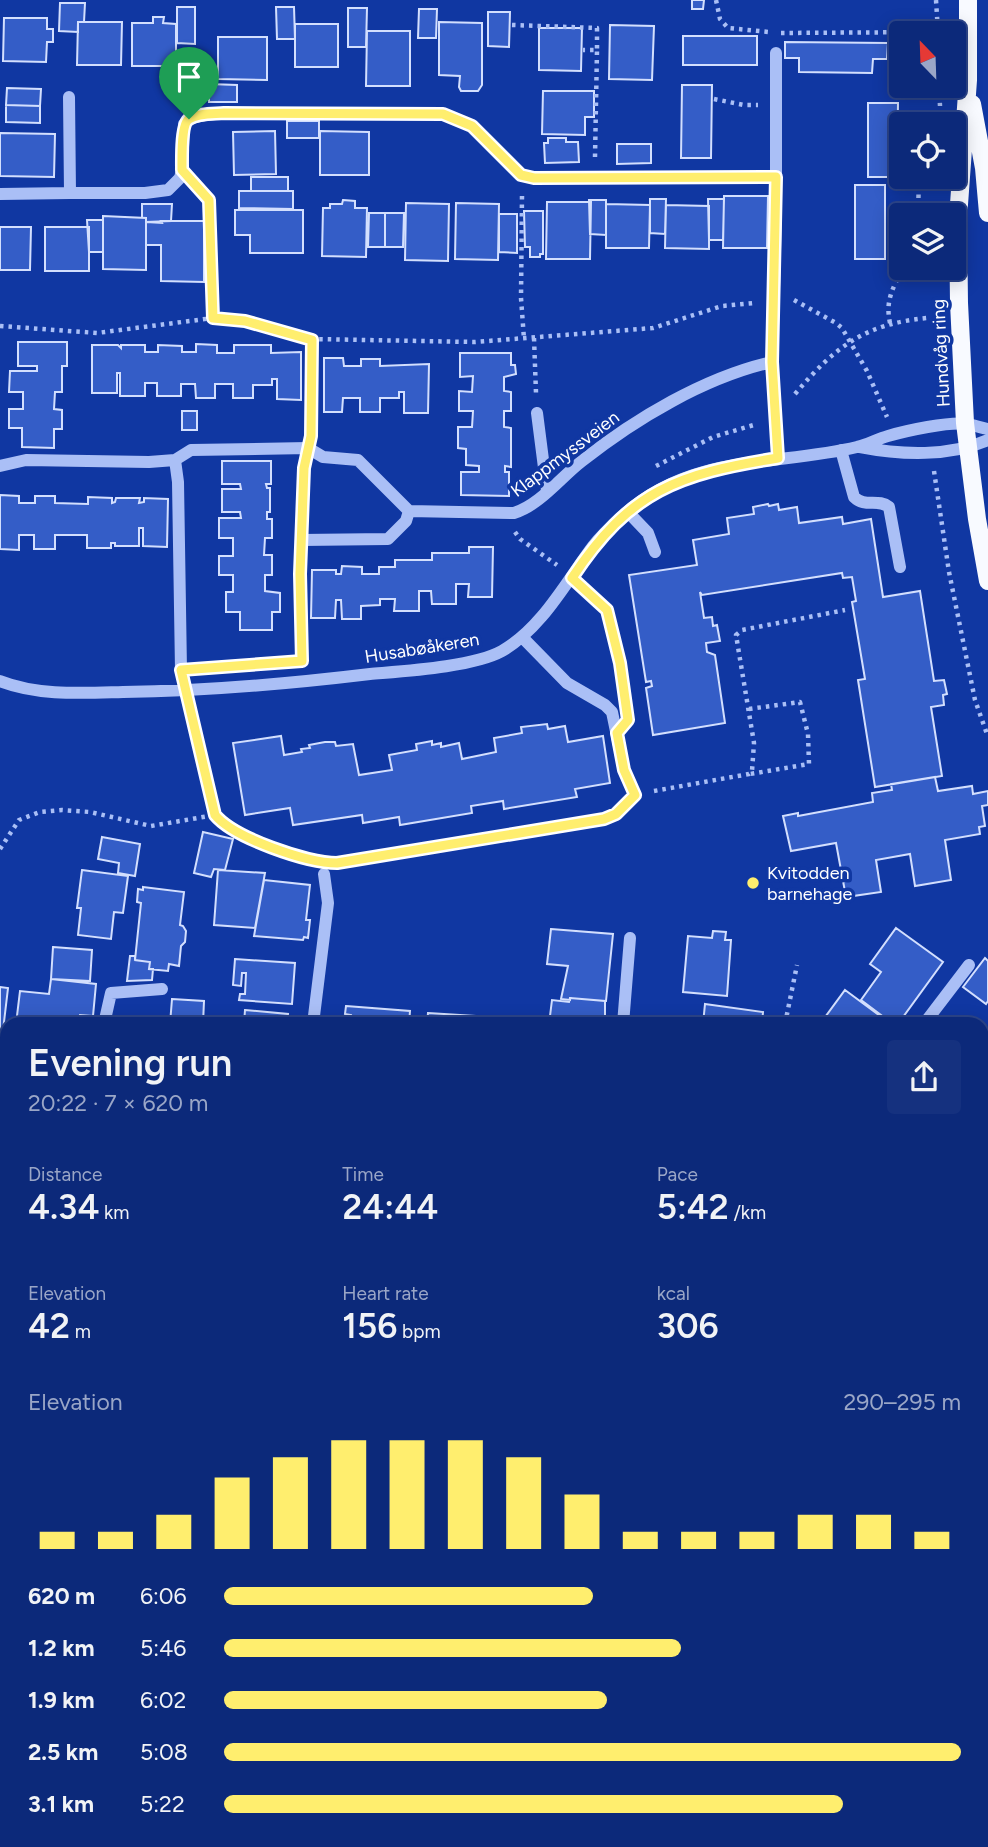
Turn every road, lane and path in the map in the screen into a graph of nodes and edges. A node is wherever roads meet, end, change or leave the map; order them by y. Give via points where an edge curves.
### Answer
1 (716, 0) edge
2 (936, 0) edge
3 (968, 0) edge
4 (937, 21) edge
5 (512, 25) dead end
6 (889, 33) edge
7 (583, 50) dead end
8 (597, 50) junction
9 (776, 53) dead end
10 (968, 80) junction
11 (69, 97) dead end
12 (714, 99) dead end
13 (775, 104) junction
14 (182, 170) junction
15 (521, 175) junction
16 (594, 177) junction
17 (776, 177) junction
18 (70, 193) junction
19 (0, 194) edge
20 (988, 213) edge
21 (897, 280) edge
22 (773, 303) junction
23 (213, 318) junction
24 (927, 318) dead end
25 (890, 323) junction
26 (0, 327) edge
27 (534, 338) junction
28 (524, 339) junction
29 (312, 340) junction
30 (850, 341) junction
31 (772, 362) junction
32 (792, 398) dead end
33 (537, 413) joint
34 (763, 423) dead end
35 (888, 423) dead end
36 (965, 423) junction
37 (988, 429) edge
38 (988, 440) edge
39 (859, 447) junction
40 (308, 448) junction
41 (969, 449) junction
42 (841, 450) junction
43 (778, 458) junction
44 (175, 460) junction
45 (933, 464) dead end
46 (0, 466) edge
47 (650, 469) dead end
48 (547, 491) junction
49 (409, 511) junction
50 (628, 512) junction
51 (514, 513) junction
52 (301, 540) junction
53 (655, 552) dead end
54 (561, 554) dead end
55 (554, 563) junction
56 (900, 567) dead end
57 (547, 574) dead end
58 (572, 578) junction
59 (988, 581) edge
60 (845, 610) dead end
61 (522, 637) junction
62 (314, 660) dead end
63 (302, 661) junction
64 (289, 662) dead end
65 (0, 681) edge
66 (186, 691) junction
67 (749, 709) junction
68 (617, 733) junction
69 (988, 737) edge
70 (749, 774) junction
71 (635, 795) junction
72 (215, 815) junction
73 (0, 849) edge
74 (324, 868) junction
75 (630, 938) dead end
76 (797, 965) dead end
77 (969, 965) dead end
78 (162, 989) dead end
79 (106, 1017) edge
80 (314, 1017) edge
81 (624, 1017) edge
82 (786, 1017) edge
83 (929, 1017) edge

1 - 6 path via 723,24 736,31
2 - 4 path
3 - 10 main road, Hundvåg ring
5 - 8 path via 597,27
7 - 8 path
8 - 16 path
9 - 13 street
10 - 20 main road, Hundvåg ring
10 - 36 main road, Hundvåg ring via 958,218
11 - 18 street
12 - 13 path via 744,105
13 - 17 street
14 - 15 street via 184,124 200,116 418,113 443,114 472,126
14 - 18 street via 168,190
14 - 23 path via 209,200
15 - 16 street
15 - 28 path
16 - 17 street
17 - 22 street
18 - 19 street
21 - 25 path via 888,296
22 - 27 path via 722,306 653,328
22 - 30 path via 794,300 836,323
22 - 31 street
23 - 26 path via 97,333
23 - 29 path via 245,321
24 - 25 path
25 - 30 path
27 - 28 path
27 - 33 path
28 - 29 path
29 - 40 path
30 - 32 path
30 - 35 path
31 - 43 street
31 - 48 street, Klappmyssveien via 747,368 669,403 622,430
33 - 48 street
34 - 47 path via 692,445
36 - 37 street, Husabøåkeren
36 - 39 street, Husabøåkeren via 888,436
36 - 41 main road, Hundvåg ring
38 - 41 street, Husabøåkeren
39 - 41 street, Husabøåkeren via 887,452
39 - 42 street, Husabøåkeren
40 - 44 street via 191,450
40 - 49 street via 323,457 358,460
40 - 52 street
41 - 59 main road, Hundvåg ring
42 - 43 street, Husabøåkeren
42 - 56 street via 854,497 865,504 888,507
43 - 50 street, Husabøåkeren via 698,474 661,489
44 - 46 street via 26,460
44 - 66 street via 180,654
45 - 69 path via 949,572 975,700
48 - 51 street, Klappmyssveien
49 - 51 street, Klappmyssveien
49 - 52 street via 388,540
50 - 53 street via 648,533
50 - 58 street, Husabøåkeren via 594,545
51 - 55 path via 515,534
52 - 63 path
54 - 55 path
55 - 57 path
55 - 58 path
58 - 61 street, Husabøåkeren
58 - 68 path via 607,610 628,711 628,720
60 - 67 path via 741,630 736,635
61 - 66 street, Husabøåkeren via 474,661
61 - 68 street via 567,683 612,712
62 - 63 path
63 - 64 path
65 - 66 street, Husabøåkeren via 52,691
66 - 72 path
67 - 70 path via 754,743
67 - 70 path via 800,702 809,764
68 - 71 street via 624,770
70 - 71 path
71 - 74 path via 604,819
72 - 73 path via 151,826 90,812 40,812 19,820
72 - 74 path via 236,832
74 - 80 street via 328,903
75 - 81 street
76 - 82 path
77 - 83 street
78 - 79 street via 111,993

